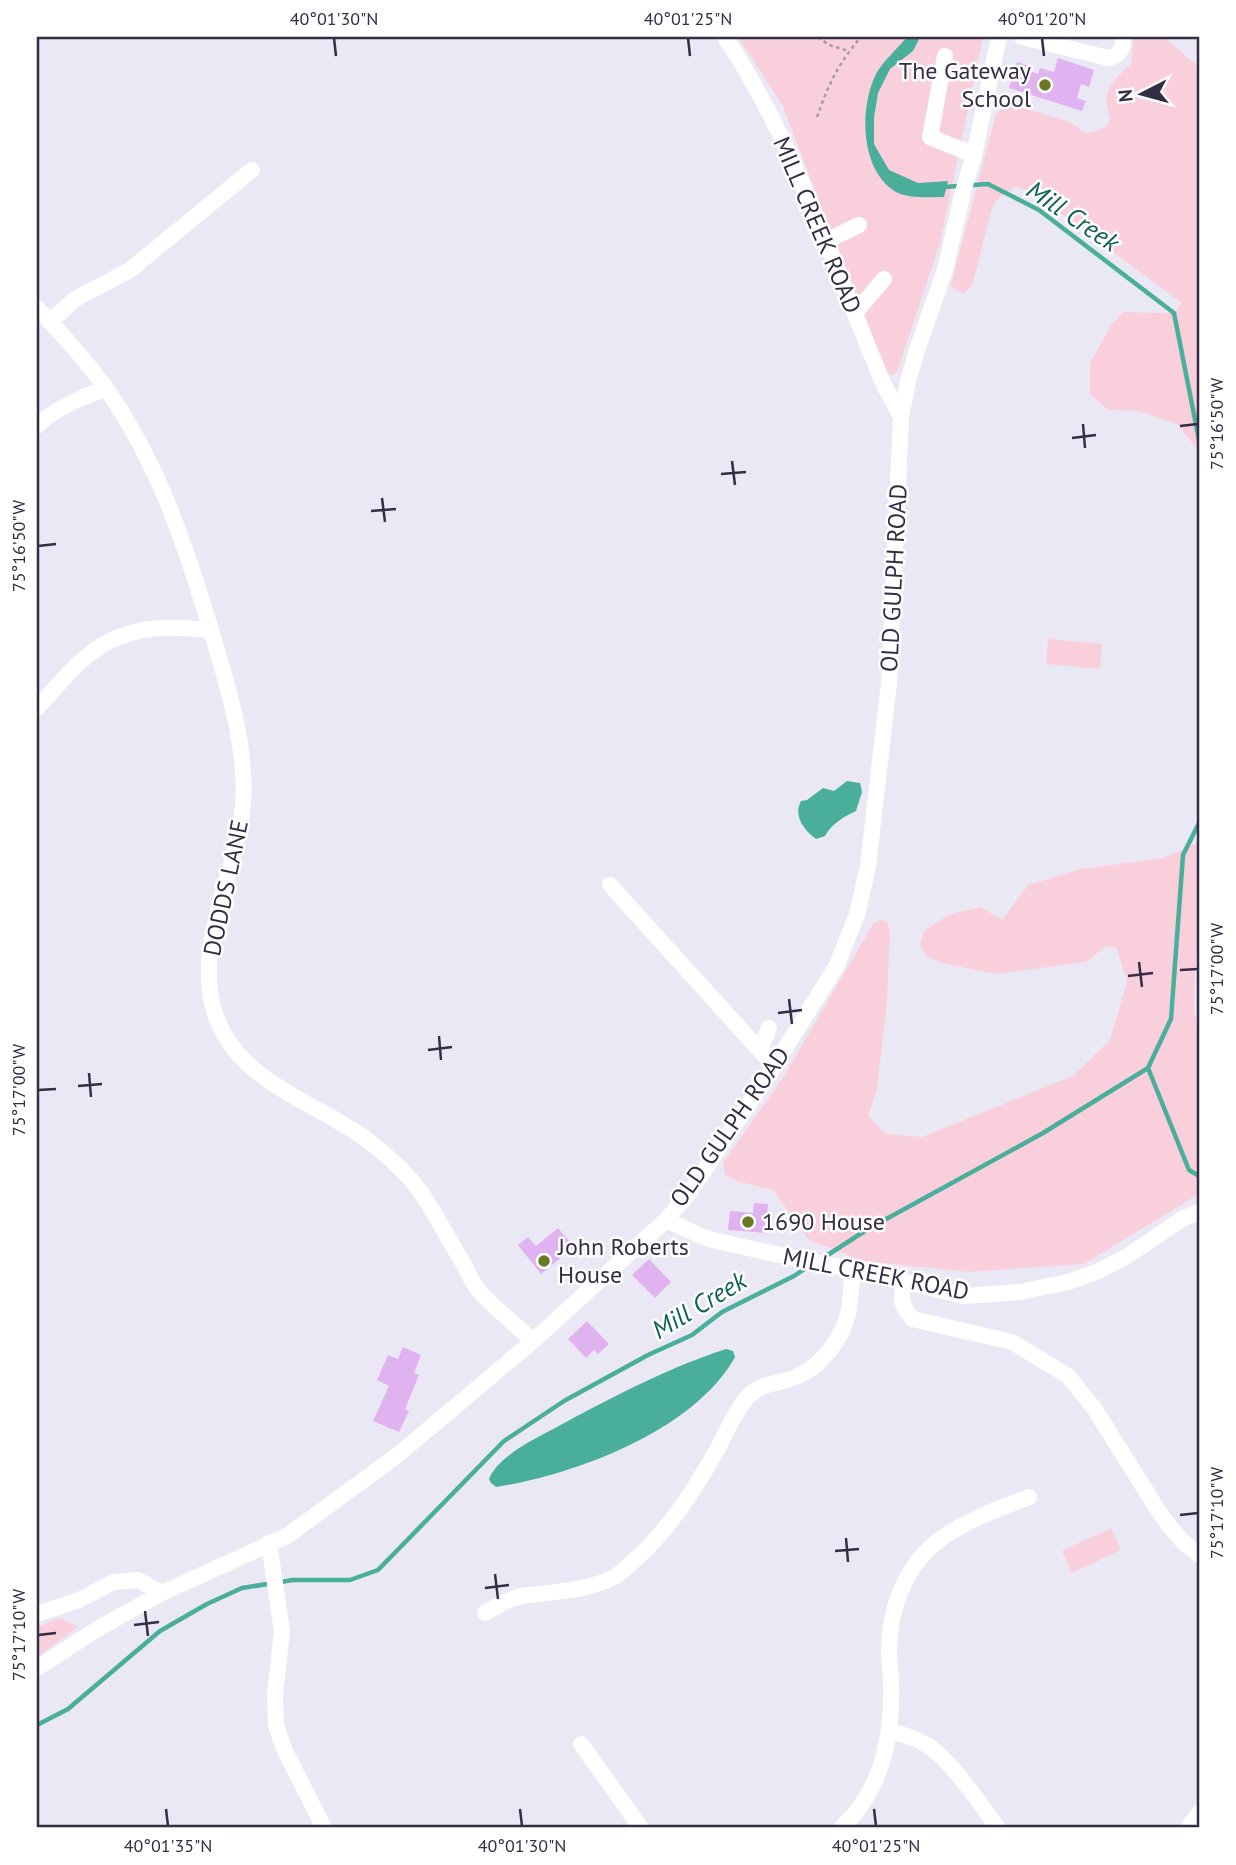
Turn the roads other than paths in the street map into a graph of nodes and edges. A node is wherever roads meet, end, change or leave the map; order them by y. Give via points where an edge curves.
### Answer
1 (725, 37) edge
2 (999, 37) edge
3 (1022, 37) edge
4 (1122, 37) edge
5 (945, 56) dead end
6 (974, 155) junction
7 (253, 170) dead end
8 (859, 225) dead end
9 (826, 241) junction
10 (884, 279) dead end
11 (37, 308) edge
12 (855, 313) junction
13 (50, 322) junction
14 (106, 388) junction
15 (901, 417) junction
16 (37, 426) edge
17 (210, 630) junction
18 (37, 708) edge
19 (610, 885) dead end
20 (769, 1028) dead end
21 (760, 1050) junction
22 (774, 1066) junction
23 (1199, 1212) edge
24 (666, 1220) junction
25 (852, 1269) junction
26 (904, 1283) junction
27 (533, 1341) junction
28 (1029, 1497) dead end
29 (269, 1544) junction
30 (1199, 1555) edge
31 (162, 1593) junction
32 (485, 1613) dead end
33 (37, 1614) edge
34 (37, 1668) edge
35 (889, 1731) junction
36 (581, 1744) dead end
37 (1199, 1813) edge
38 (324, 1828) edge
39 (640, 1828) edge
40 (841, 1828) edge
41 (998, 1828) edge
42 (1188, 1828) edge

1 - 9 street, MILL CREEK ROAD via 762,102
2 - 6 street, OLD GULPH ROAD
3 - 4 street via 1108,58 1121,52
5 - 6 street via 930,137
6 - 15 street, OLD GULPH ROAD
7 - 13 street via 130,270 75,299
8 - 9 street
9 - 12 street, MILL CREEK ROAD
10 - 12 street
11 - 13 street, DODDS LANE
12 - 15 street, MILL CREEK ROAD
13 - 14 street, DODDS LANE
14 - 16 street via 70,402
14 - 17 street, DODDS LANE via 149,460 171,508
15 - 22 street, OLD GULPH ROAD via 889,683 868,866 857,915 836,967
17 - 18 street via 162,628 117,636 81,660
17 - 27 street, DODDS LANE via 232,707 244,776 239,835 213,927 210,978 217,1020 227,1040 255,1072 373,1144 406,1174 478,1289
19 - 21 street
20 - 21 street
21 - 22 street
22 - 24 street, OLD GULPH ROAD via 689,1194
23 - 26 street, MILL CREEK ROAD via 1129,1255 1068,1282 1020,1292 964,1296
24 - 25 street, MILL CREEK ROAD via 708,1240
24 - 27 street, OLD GULPH ROAD
25 - 26 street, MILL CREEK ROAD
25 - 32 street via 851,1307 831,1348 802,1374 766,1384 746,1399 680,1509 647,1549 611,1578 520,1596
26 - 30 street via 900,1297 913,1319 1012,1342 1068,1376 1101,1418 1163,1517
27 - 29 street, OLD GULPH ROAD via 399,1454 287,1536
28 - 35 street via 975,1518 940,1539 906,1578 890,1628
29 - 31 street, OLD GULPH ROAD
29 - 38 street via 282,1631 276,1725
31 - 33 street via 138,1580 114,1582
31 - 34 street, OLD GULPH ROAD
35 - 40 street via 873,1787
35 - 41 street via 909,1735 942,1756
36 - 39 street
37 - 42 street

